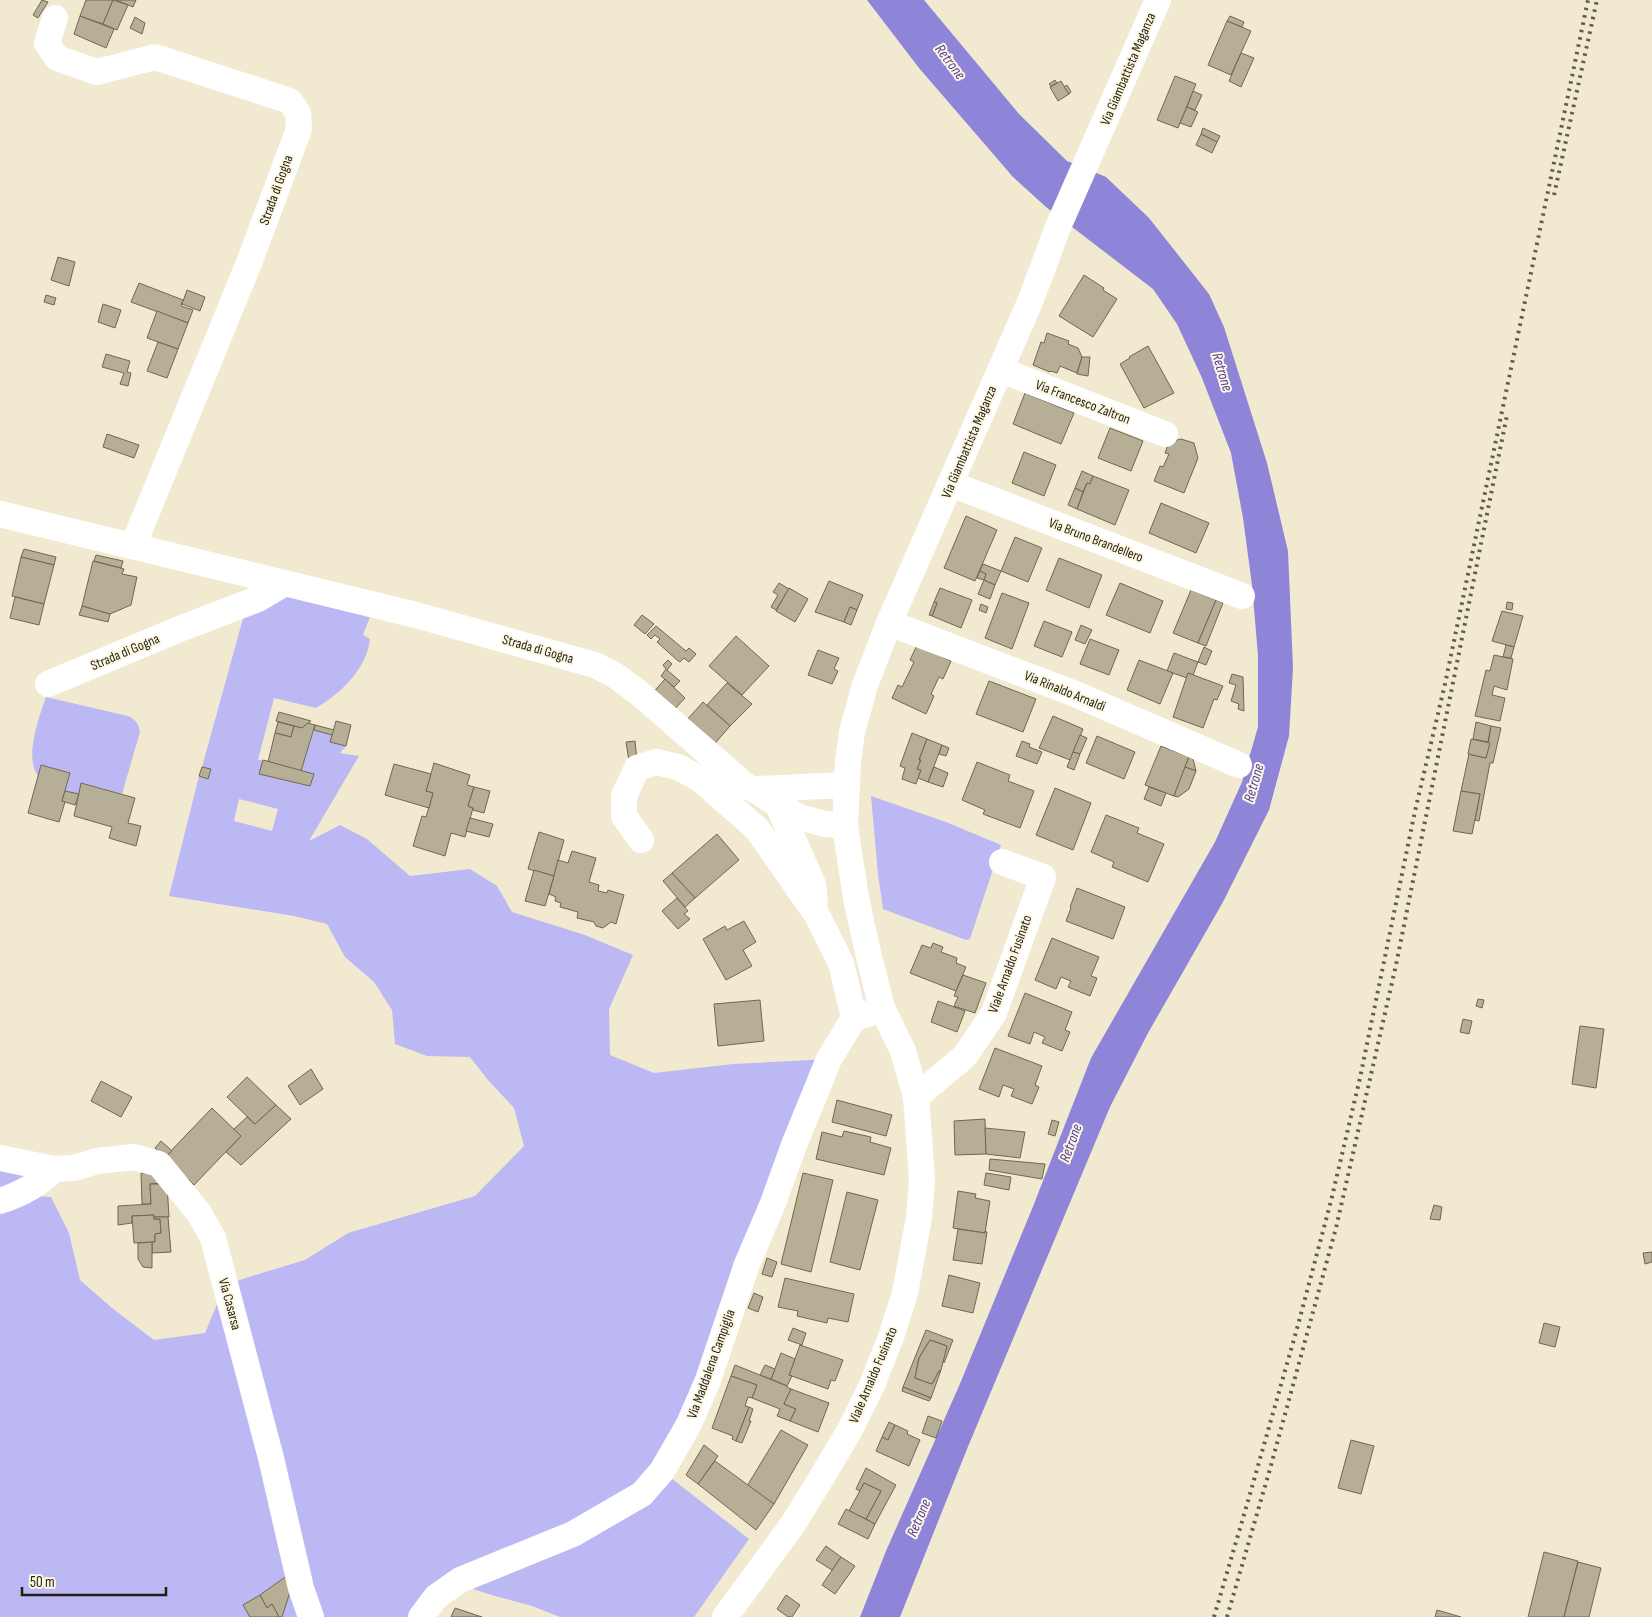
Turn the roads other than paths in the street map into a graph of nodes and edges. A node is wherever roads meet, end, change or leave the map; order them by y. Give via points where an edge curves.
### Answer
1 (1158, 0) edge
2 (55, 18) dead end
3 (1001, 370) junction
4 (1165, 434) dead end
5 (951, 484) junction
6 (0, 514) edge
7 (133, 546) junction
8 (285, 583) junction
9 (1242, 596) dead end
10 (889, 623) junction
11 (48, 684) dead end
12 (1239, 765) dead end
13 (847, 785) junction
14 (779, 796) junction
15 (845, 826) junction
16 (641, 840) dead end
17 (1002, 862) dead end
18 (856, 898) joint
19 (817, 915) junction
20 (882, 1008) junction
21 (854, 1018) junction
22 (916, 1097) junction
23 (0, 1158) edge
24 (54, 1169) junction
25 (0, 1201) edge
26 (311, 1617) edge
27 (420, 1617) edge
28 (724, 1617) edge

1 - 3 street, Via Giambattista Maganza via 1058,227
2 - 7 street, Strada di Gogna via 47,43 57,58 97,72 155,57 290,101 298,113 299,129 249,263
3 - 4 street, Via Francesco Zaltron
3 - 5 street, Via Giambattista Maganza
5 - 9 street, Via Bruno Brandellero
5 - 10 street, Via Giambattista Maganza
6 - 7 street, Strada di Gogna
7 - 8 street, Strada di Gogna
8 - 11 street, Strada di Gogna via 258,599
8 - 14 street, Strada di Gogna via 416,615 595,665 638,693 747,787
10 - 12 street, Via Rinaldo Arnaldi via 1073,694
10 - 13 street, Via Giambattista Maganza via 865,685 852,732
13 - 14 street, Strada di Gogna
13 - 15 street, Via Giambattista Maganza
14 - 15 street via 799,817
14 - 19 street via 813,884
15 - 18 street, Via Giambattista Maganza
16 - 19 street via 624,816 624,796 637,768 656,762 678,767 700,779 757,829
17 - 22 street, Viale Arnaldo Fusinato via 1043,877 994,1013 965,1056
18 - 20 street, Viale Arnaldo Fusinato
19 - 21 street via 841,963
20 - 21 street
20 - 22 street, Viale Arnaldo Fusinato via 903,1051
21 - 27 street, Via Maddalena Campiglia via 829,1059 746,1264 708,1380 689,1424 662,1471 642,1494 573,1534 460,1580 436,1597
22 - 28 street, Viale Arnaldo Fusinato via 922,1179 919,1218 905,1292 891,1337 852,1426 822,1478 793,1524
23 - 24 street, Via Casarsa
24 - 25 street via 44,1180 19,1195
24 - 26 street, Via Casarsa via 134,1157 159,1164 199,1213 213,1238

